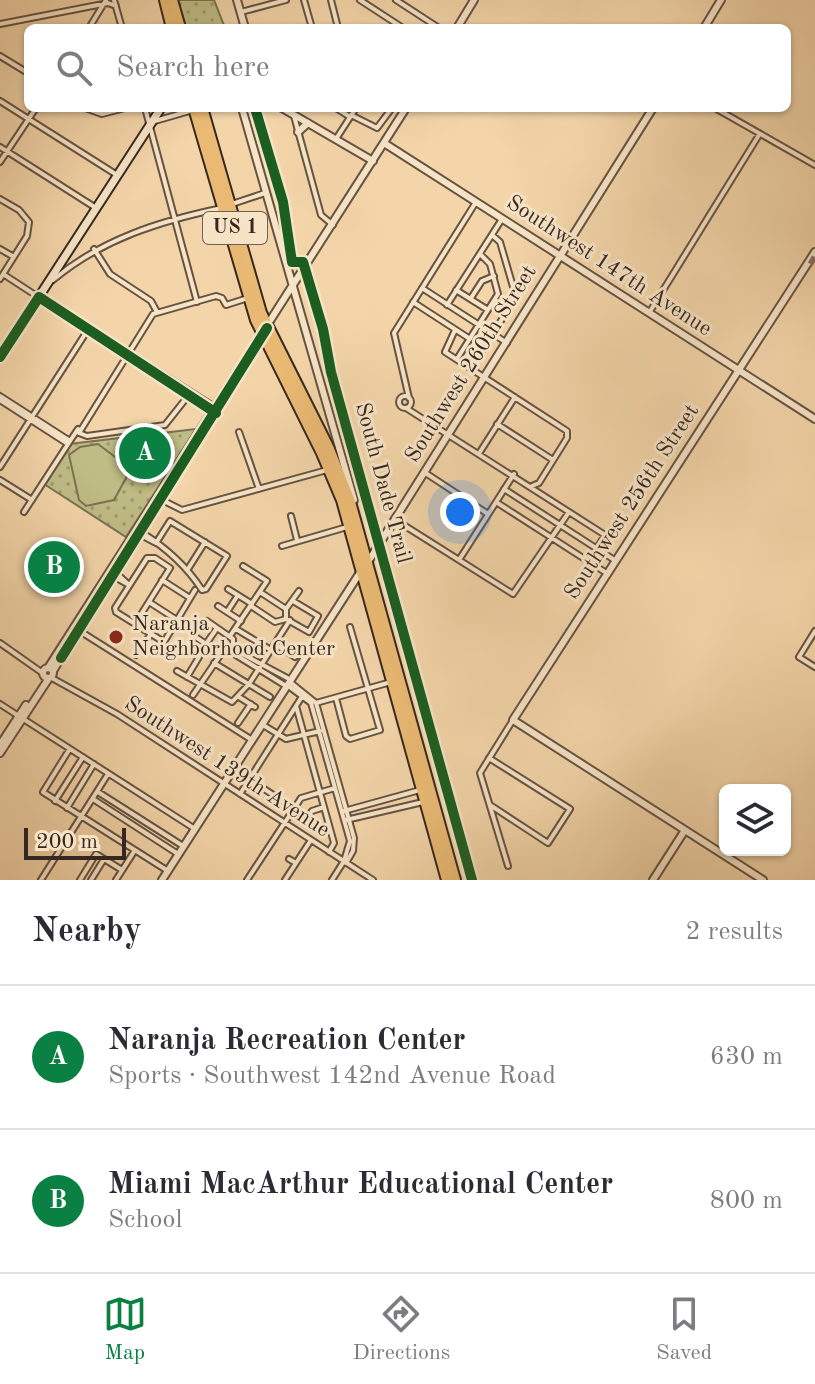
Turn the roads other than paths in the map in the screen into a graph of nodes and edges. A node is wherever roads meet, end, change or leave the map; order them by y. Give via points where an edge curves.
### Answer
1 (165, 0) edge
2 (172, 0) edge
3 (237, 0) edge
4 (286, 0) edge
5 (304, 0) edge
6 (331, 0) edge
7 (360, 0) edge
8 (396, 0) edge
9 (463, 0) edge
10 (721, 0) edge
11 (105, 2) edge
12 (473, 2) edge
13 (115, 3) edge
14 (241, 12) junction
15 (0, 24) edge
16 (91, 24) edge
17 (121, 24) edge
18 (174, 24) edge
19 (175, 24) edge
20 (244, 24) edge
21 (311, 24) edge
22 (337, 24) edge
23 (397, 24) edge
24 (433, 24) edge
25 (459, 24) edge
26 (706, 24) edge
27 (0, 56) edge
28 (24, 71) edge
29 (0, 101) edge
30 (34, 112) edge
31 (146, 112) edge
32 (158, 112) edge
33 (186, 112) edge
34 (198, 112) edge
35 (198, 112) edge
36 (243, 112) edge
37 (289, 112) edge
38 (344, 112) edge
39 (354, 112) edge
40 (390, 112) edge
41 (404, 112) edge
42 (651, 112) edge
43 (722, 112) edge
44 (293, 114) junction
45 (351, 116) junction
46 (29, 120) junction
47 (308, 123) junction
48 (151, 124) junction
49 (298, 132) junction
50 (759, 135) junction
51 (336, 139) junction
52 (384, 143) junction
53 (0, 147) edge
54 (7, 152) junction
55 (373, 161) junction
56 (0, 162) edge
57 (815, 165) edge
58 (117, 175) junction
59 (266, 193) junction
60 (0, 199) edge
61 (476, 202) junction
62 (226, 206) junction
63 (96, 208) junction
64 (502, 219) junction
65 (174, 221) junction
66 (333, 225) junction
67 (492, 235) junction
68 (71, 247) junction
69 (0, 249) edge
70 (94, 249) junction
71 (815, 252) edge
72 (480, 254) junction
73 (84, 255) junction
74 (561, 256) junction
75 (14, 257) junction
76 (813, 261) edge
77 (494, 276) junction
78 (2, 277) edge
79 (45, 286) junction
80 (293, 288) junction
81 (422, 288) junction
82 (456, 290) junction
83 (39, 297) junction
84 (248, 298) junction
85 (470, 299) junction
86 (197, 302) junction
87 (413, 302) junction
88 (447, 305) junction
89 (488, 310) junction
90 (278, 311) junction
91 (157, 312) junction
92 (261, 313) junction
93 (649, 313) junction
94 (479, 325) junction
95 (89, 328) junction
96 (455, 330) junction
97 (264, 333) junction
98 (493, 334) junction
99 (470, 339) junction
100 (507, 343) junction
101 (128, 352) junction
102 (0, 357) edge
103 (457, 359) junction
104 (471, 368) junction
105 (739, 371) junction
106 (485, 377) junction
107 (188, 396) junction
108 (515, 397) junction
109 (0, 398) edge
110 (408, 399) junction
111 (406, 408) junction
112 (215, 410) junction
113 (417, 413) junction
114 (31, 418) junction
115 (815, 419) edge
116 (497, 424) junction
117 (79, 430) junction
118 (239, 432) dead end
119 (449, 433) junction
120 (69, 443) junction
121 (479, 452) junction
122 (553, 460) junction
123 (336, 463) junction
124 (0, 467) edge
125 (424, 472) junction
126 (514, 474) junction
127 (0, 480) edge
128 (532, 486) junction
129 (259, 489) junction
130 (504, 489) junction
131 (159, 498) junction
132 (32, 500) junction
133 (496, 502) junction
134 (24, 512) dead end
135 (569, 512) junction
136 (488, 514) junction
137 (291, 516) dead end
138 (394, 519) junction
139 (353, 523) junction
140 (561, 525) junction
141 (140, 533) junction
142 (553, 538) junction
143 (298, 541) junction
144 (205, 542) junction
145 (156, 543) junction
146 (282, 546) dead end
147 (363, 548) junction
148 (597, 548) junction
149 (376, 549) junction
150 (458, 561) junction
151 (616, 561) junction
152 (243, 566) dead end
153 (365, 566) junction
154 (188, 569) junction
155 (114, 574) junction
156 (608, 574) junction
157 (162, 580) junction
158 (129, 585) junction
159 (351, 587) junction
160 (367, 588) junction
161 (228, 589) dead end
162 (195, 590) dead end
163 (299, 591) dead end
164 (260, 592) junction
165 (238, 595) junction
166 (190, 598) junction
167 (293, 601) junction
168 (149, 602) junction
169 (252, 605) junction
170 (218, 606) dead end
171 (286, 609) junction
172 (227, 612) junction
173 (177, 620) junction
174 (288, 620) junction
175 (207, 621) dead end
176 (241, 621) junction
177 (135, 624) junction
178 (350, 627) dead end
179 (217, 628) junction
180 (76, 629) junction
181 (236, 629) junction
182 (815, 631) edge
183 (151, 634) junction
184 (230, 636) junction
185 (197, 638) dead end
186 (0, 643) edge
187 (206, 644) junction
188 (275, 644) junction
189 (232, 650) junction
190 (271, 650) junction
191 (221, 654) junction
192 (136, 655) dead end
193 (199, 657) dead end
194 (295, 657) dead end
195 (214, 663) junction
196 (260, 667) junction
197 (815, 667) edge
198 (177, 671) dead end
199 (48, 673) junction
200 (187, 677) junction
201 (393, 682) junction
202 (288, 683) junction
203 (249, 684) junction
204 (200, 685) junction
205 (370, 688) junction
206 (193, 695) dead end
207 (303, 695) junction
208 (239, 697) junction
209 (270, 697) dead end
210 (336, 698) junction
211 (316, 703) junction
212 (0, 704) edge
213 (296, 706) junction
214 (20, 718) junction
215 (299, 719) junction
216 (513, 720) junction
217 (238, 723) dead end
218 (285, 723) junction
219 (262, 725) junction
220 (320, 731) junction
221 (278, 735) junction
222 (303, 735) junction
223 (252, 740) junction
224 (0, 745) edge
225 (69, 749) junction
226 (0, 753) edge
227 (83, 757) junction
228 (489, 758) junction
229 (94, 764) junction
230 (73, 773) junction
231 (108, 774) junction
232 (249, 779) junction
233 (85, 780) junction
234 (224, 784) junction
235 (65, 786) junction
236 (337, 787) junction
237 (422, 789) junction
238 (97, 792) junction
239 (319, 792) junction
240 (76, 793) junction
241 (240, 794) junction
242 (93, 799) junction
243 (55, 801) junction
244 (426, 804) junction
245 (490, 805) junction
246 (324, 807) junction
247 (67, 808) junction
248 (294, 808) junction
249 (344, 811) junction
250 (81, 817) junction
251 (308, 817) junction
252 (346, 820) junction
253 (284, 823) junction
254 (195, 829) junction
255 (685, 830) junction
256 (330, 832) junction
257 (311, 840) junction
258 (183, 846) junction
259 (135, 850) junction
260 (329, 852) junction
261 (178, 854) junction
262 (104, 859) junction
263 (289, 859) dead end
264 (345, 862) junction
265 (296, 863) junction
266 (508, 866) dead end
267 (122, 870) junction
268 (168, 871) junction
269 (41, 880) edge
270 (80, 880) edge
271 (91, 880) edge
272 (116, 880) edge
273 (162, 880) edge
274 (247, 880) edge
275 (285, 880) edge
276 (332, 880) edge
277 (373, 880) edge
278 (447, 880) edge
279 (455, 880) edge
280 (653, 880) edge
281 (763, 880) edge

1 - 18 highway
2 - 19 highway
3 - 14 street
4 - 14 street
5 - 21 street
6 - 22 street
7 - 23 street
8 - 24 street
9 - 12 street
10 - 26 street
11 - 13 street
11 - 15 street
11 - 16 street
12 - 25 street
13 - 17 street
14 - 20 street
27 - 28 street
29 - 46 street
30 - 46 street
31 - 48 street
32 - 48 main road
33 - 48 street
34 - 62 highway
35 - 62 highway, US 1
36 - 59 street
37 - 44 street
38 - 45 street
39 - 45 street
40 - 45 street via 376,128
41 - 52 street
42 - 74 street, Southwest 260th Street
43 - 50 street
44 - 47 street
44 - 49 street
45 - 51 street
46 - 54 street
46 - 58 street
47 - 49 street
47 - 51 street
48 - 58 main road
48 - 65 street
49 - 66 street via 321,215
50 - 57 street
50 - 93 street
51 - 55 street
52 - 55 street
52 - 61 street, Southwest 147th Avenue
53 - 54 street
54 - 56 street
54 - 63 street
55 - 66 street
58 - 63 main road
59 - 62 street
59 - 80 street
60 - 75 street via 29,222
61 - 64 street, Southwest 147th Avenue
61 - 81 street
62 - 65 street
62 - 84 highway, US 1
62 - 92 highway, US 1
63 - 68 main road
64 - 67 street
64 - 74 street, Southwest 147th Avenue
65 - 70 street
65 - 86 street
66 - 80 street
67 - 72 street
67 - 98 street via 500,242 516,294
68 - 73 street
68 - 79 main road
69 - 75 street
70 - 73 street
70 - 91 street via 110,274 151,301
71 - 76 street, Southwest 256th Street
72 - 77 street
72 - 82 street
73 - 79 street
74 - 93 street, Southwest 147th Avenue
74 - 100 street, Southwest 260th Street
75 - 78 street
76 - 105 street, Southwest 256th Street
77 - 85 street via 483,279
77 - 89 street via 498,294
78 - 83 street
79 - 83 main road
80 - 90 street
80 - 123 street
81 - 87 street
81 - 88 street
82 - 85 street
82 - 88 street
83 - 95 street
83 - 102 main road
84 - 86 street via 226,305 219,296
84 - 97 highway, US 1
85 - 89 street
86 - 91 street
87 - 96 street
87 - 110 street via 394,334
88 - 94 street
89 - 94 street
90 - 92 street
90 - 97 street
91 - 101 street
92 - 97 highway, US 1
93 - 105 street, Southwest 147th Avenue
94 - 98 street
94 - 99 street
95 - 101 street
95 - 114 street
96 - 99 street
96 - 103 street via 444,349
97 - 112 street
97 - 123 highway, US 1
98 - 100 street
98 - 104 street
99 - 103 street
100 - 106 street, Southwest 260th Street
101 - 107 street
101 - 112 street
101 - 117 street
103 - 104 street
104 - 106 street
105 - 115 street, Southwest 147th Avenue
105 - 151 street, Southwest 256th Street
106 - 108 street
106 - 119 street, Southwest 260th Street
107 - 112 street
107 - 117 street via 168,423 87,436
108 - 116 street
108 - 122 street via 567,431
109 - 114 street
110 - 111 street
110 - 111 street via 399,404
110 - 113 street
111 - 113 street
112 - 131 street
113 - 119 street
114 - 120 street
114 - 124 street
116 - 121 street
116 - 122 street
117 - 120 street
118 - 129 street
119 - 121 street
119 - 125 street, Southwest 260th Street
120 - 132 street
121 - 126 street
122 - 128 street
123 - 129 street
123 - 139 highway, US 1
123 - 139 street
125 - 136 street
125 - 138 street, Southwest 260th Street
126 - 128 street
126 - 130 street
127 - 132 street
128 - 135 street
129 - 131 street via 182,510
130 - 133 street
130 - 140 street
131 - 141 street
131 - 180 street
132 - 134 street
133 - 136 street
133 - 142 street
135 - 140 street
135 - 148 street via 605,535
136 - 150 street
137 - 143 street
138 - 149 street, Southwest 260th Street
138 - 150 street
139 - 143 street
139 - 147 highway, US 1
139 - 153 highway, US 1
140 - 142 street
140 - 148 street
141 - 145 street
141 - 155 street
142 - 150 street via 514,594
142 - 156 street
143 - 146 street
144 - 145 street via 170,521
144 - 154 street
144 - 154 street via 227,556 206,589
145 - 154 street
147 - 149 highway
147 - 153 highway, US 1
148 - 151 street
149 - 153 street, Southwest 260th Street
151 - 156 street, Southwest 256th Street
152 - 164 street via 267,581
153 - 159 street, Southwest 260th Street
153 - 160 highway, US 1
153 - 279 highway, US 1
155 - 158 street
155 - 180 street
156 - 216 street, Southwest 256th Street
157 - 158 street via 170,568 147,558
157 - 166 street
157 - 168 street
158 - 177 street via 115,608
159 - 160 highway
159 - 202 street, Southwest 260th Street
160 - 201 highway, US 1
161 - 165 street
162 - 166 street
163 - 167 street
164 - 169 street
164 - 171 street
165 - 169 street
165 - 172 street
166 - 173 street
167 - 171 street
167 - 174 street via 318,618 309,632
168 - 173 street
168 - 177 street
169 - 174 street via 278,623
169 - 176 street
170 - 172 street
171 - 174 street
172 - 176 street
173 - 183 street via 164,642
174 - 188 street
175 - 179 street
176 - 181 street
177 - 183 street
178 - 205 street
179 - 184 street
179 - 187 street
180 - 199 street
180 - 223 street
181 - 184 street
181 - 190 street
182 - 197 street via 799,657
183 - 192 street
184 - 189 street
185 - 187 street
186 - 199 street, Southwest 139th Avenue
187 - 191 street
188 - 190 street
188 - 194 street
189 - 191 street
189 - 196 street
190 - 196 street
191 - 195 street
193 - 200 street
195 - 203 street
195 - 204 street
196 - 202 street
196 - 203 street
198 - 200 street
199 - 214 street
199 - 234 street, Southwest 139th Avenue
200 - 204 street
201 - 205 street
201 - 237 highway, US 1
202 - 207 street
202 - 211 street
202 - 219 street, Southwest 260th Street
203 - 208 street
203 - 209 street
204 - 206 street
204 - 208 street via 230,703
205 - 210 street
205 - 210 street via 380,730 350,739
207 - 213 street
207 - 220 street
208 - 217 street via 253,705
210 - 211 street
211 - 236 street
212 - 214 street
213 - 215 street
213 - 218 street
214 - 224 street
214 - 225 street
214 - 226 street
215 - 218 street
215 - 222 street
216 - 228 street, Southwest 256th Street
216 - 255 street
218 - 221 street
219 - 221 street
219 - 223 street, Southwest 260th Street
220 - 222 street
220 - 236 street
221 - 222 street
221 - 232 street
222 - 239 street
223 - 234 street, Southwest 260th Street
225 - 227 street
225 - 243 street via 43,792
227 - 229 street
227 - 230 street
228 - 245 street, Southwest 256th Street via 480,773
228 - 245 street via 570,809 548,843
229 - 231 street
229 - 233 street
230 - 233 street
230 - 235 street
231 - 238 street
231 - 254 street
232 - 241 street
232 - 248 street
233 - 240 street
234 - 241 street, Southwest 139th Avenue
234 - 254 street, Southwest 260th Street
235 - 240 street
235 - 243 street
236 - 239 street
236 - 249 street
237 - 244 highway, US 1
237 - 249 street
238 - 242 street
238 - 258 street
239 - 246 street
239 - 248 street via 303,796
240 - 247 street
241 - 253 street, Southwest 139th Avenue
242 - 250 street
242 - 261 street
243 - 247 street
244 - 252 street via 418,800
244 - 278 highway, US 1
245 - 266 street
246 - 251 street
246 - 256 street
247 - 250 street
248 - 251 street
248 - 253 street
249 - 252 street
250 - 259 street
250 - 269 street
251 - 256 street
252 - 264 street via 350,845
253 - 257 street, Southwest 139th Avenue
253 - 274 street
254 - 258 street, Southwest 260th Street
255 - 280 street
255 - 281 street
256 - 260 street via 334,843
257 - 260 street, Southwest 139th Avenue
257 - 265 street
258 - 261 street, Southwest 260th Street
259 - 267 street
259 - 268 street
260 - 264 street, Southwest 139th Avenue
261 - 268 street, Southwest 260th Street
262 - 267 street
262 - 270 street via 96,854
262 - 271 street
263 - 265 street
264 - 276 street
264 - 277 street, Southwest 139th Avenue
265 - 275 street
267 - 272 street
268 - 273 street, Southwest 260th Street

